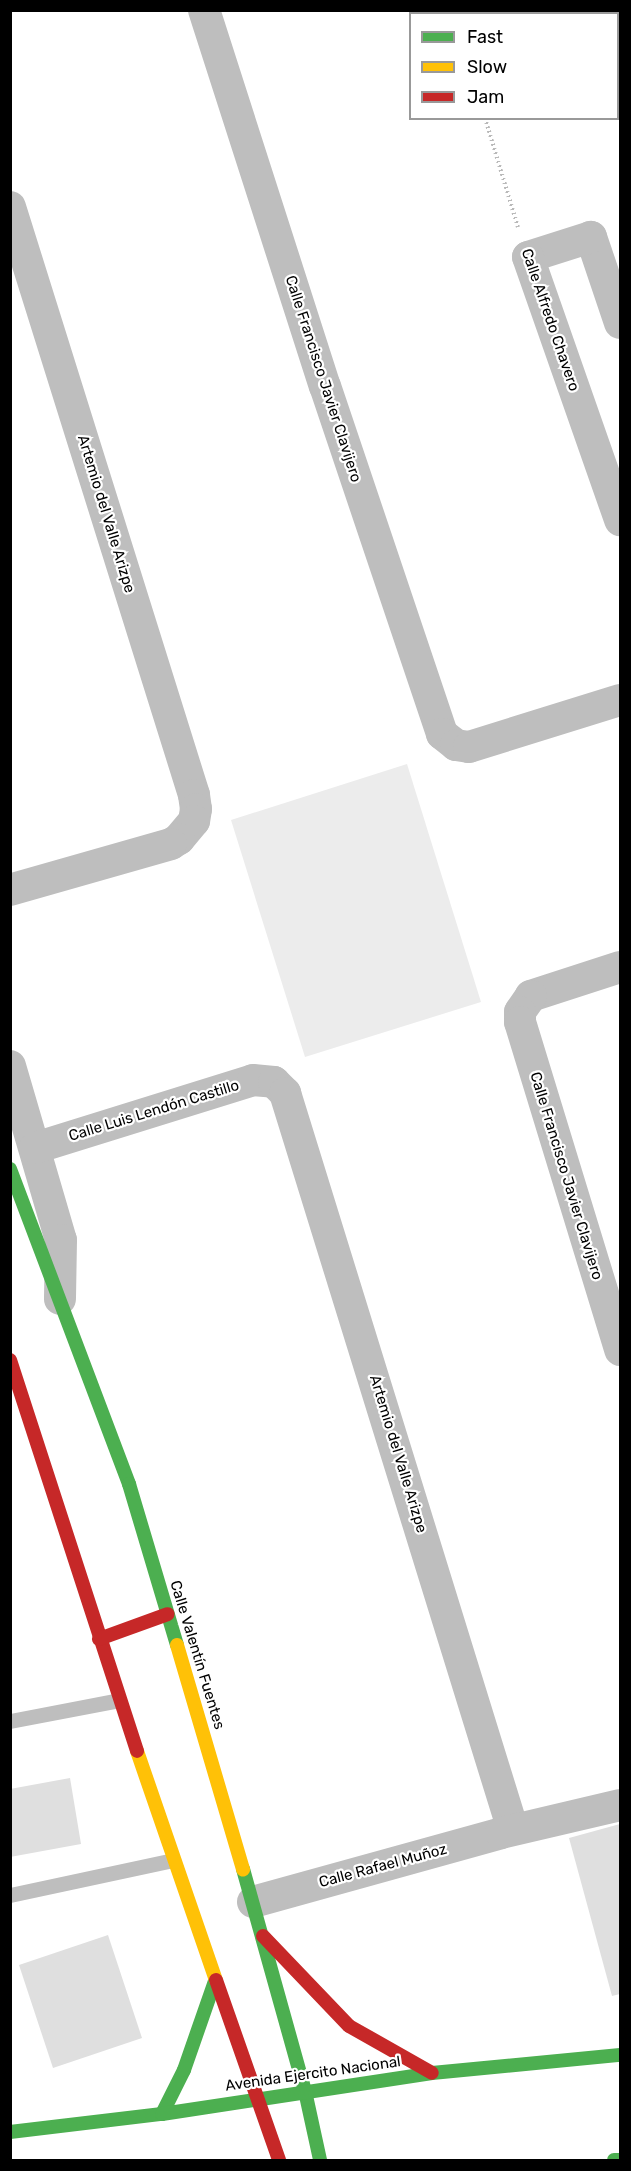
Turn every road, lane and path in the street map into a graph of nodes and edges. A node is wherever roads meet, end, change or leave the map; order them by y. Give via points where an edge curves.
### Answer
1 (204, 10) edge
2 (486, 120) edge
3 (10, 207) edge
4 (528, 257) junction
5 (621, 323) edge
6 (610, 456) edge
7 (621, 520) edge
8 (621, 700) edge
9 (10, 890) edge
10 (621, 967) edge
11 (10, 1066) edge
12 (274, 1082) joint
13 (35, 1148) junction
14 (10, 1169) edge
15 (60, 1302) junction
16 (621, 1350) edge
17 (10, 1360) edge
18 (20, 1418) edge
19 (168, 1614) junction
20 (99, 1639) junction
21 (119, 1701) junction
22 (10, 1721) edge
23 (621, 1805) edge
24 (513, 1830) junction
25 (173, 1860) junction
26 (10, 1895) edge
27 (253, 1902) junction
28 (263, 1936) junction
29 (214, 1981) junction
30 (621, 2055) edge
31 (432, 2073) junction
32 (305, 2091) junction
33 (256, 2099) junction
34 (162, 2114) junction
35 (10, 2132) edge
36 (279, 2160) edge
37 (320, 2160) edge
38 (614, 2160) edge
39 (621, 2160) edge

1 - 8 street, Calle Francisco Javier Clavijero via 440,729 452,743 469,747
2 - 4 path, Calle Alfredo Chavero
3 - 9 street, Artemio del Valle Arizpe via 194,795 194,821 171,844
4 - 5 street via 591,237
4 - 6 street, Calle Alfredo Chavero
6 - 7 street, Calle Alfredo Chavero
10 - 16 street, Calle Francisco Javier Clavijero via 540,991 525,1001 520,1012 525,1042
11 - 13 street
12 - 13 street, Calle Luis Lendón Castillo via 253,1080
12 - 24 street, Artemio del Valle Arizpe via 289,1101
13 - 15 street via 61,1240
14 - 15 main road, Calle Valentín Fuentes
15 - 19 main road, Calle Valentín Fuentes via 129,1484
17 - 18 main road
18 - 20 main road
19 - 20 main road
19 - 27 main road, Calle Valentín Fuentes
20 - 21 main road
21 - 22 lane
21 - 25 main road
23 - 24 street, Calle Rafael Muñoz
24 - 27 street, Calle Rafael Muñoz
25 - 26 lane
25 - 29 main road
27 - 28 main road, Calle Valentín Fuentes
28 - 31 main road via 348,2026
28 - 32 main road, Calle Valentín Fuentes
29 - 33 main road
29 - 34 main road via 184,2070
30 - 31 main road, Avenida Ejercito Nacional
31 - 32 main road, Avenida Ejercito Nacional
32 - 33 main road, Avenida Ejercito Nacional
32 - 37 main road, Calle Valentín Fuentes
33 - 34 main road, Avenida Ejercito Nacional
33 - 36 main road
34 - 35 main road, Avenida Ejercito Nacional
38 - 39 main road

